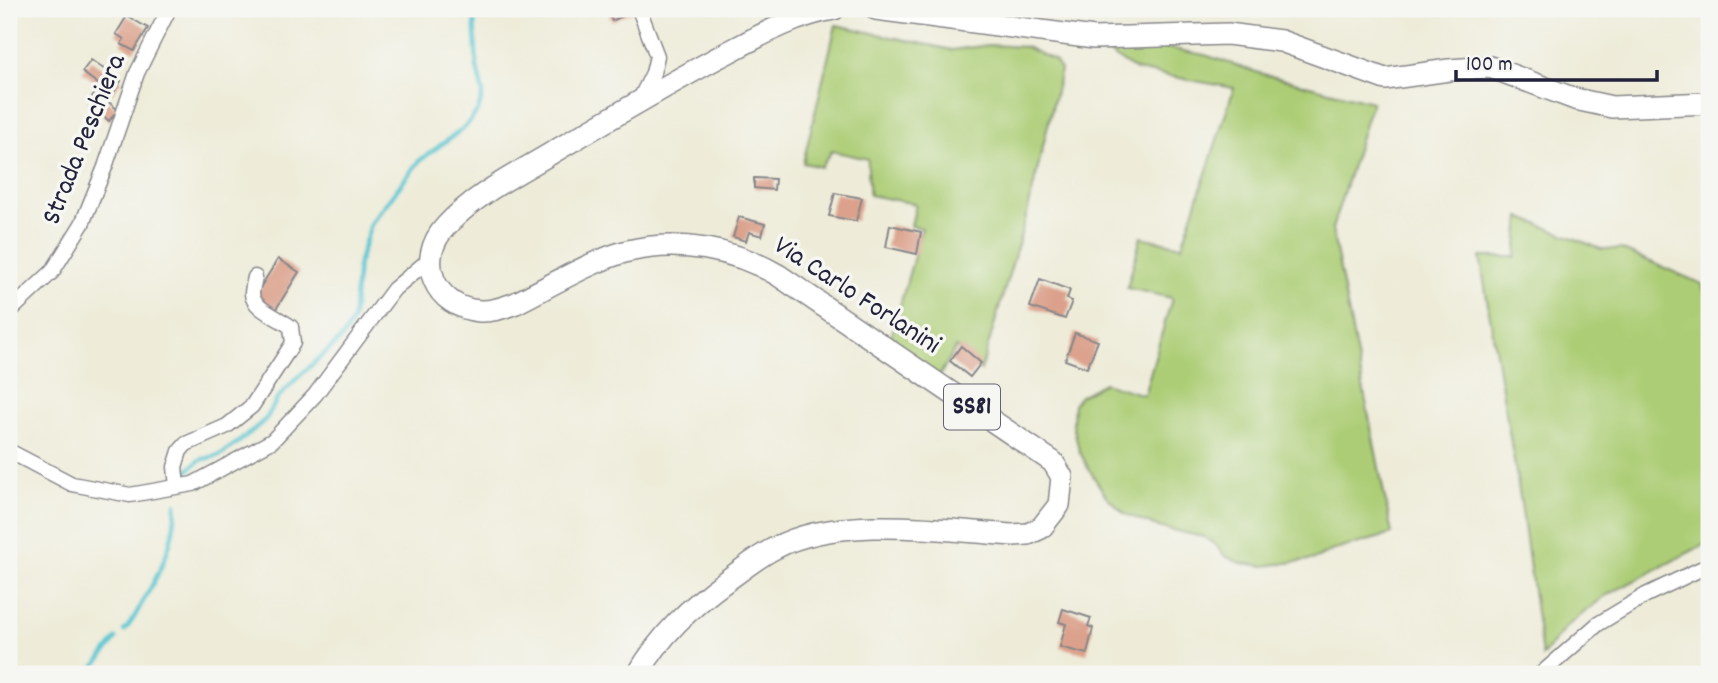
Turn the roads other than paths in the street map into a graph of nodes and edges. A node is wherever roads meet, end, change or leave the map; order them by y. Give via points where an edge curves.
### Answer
1 (169, 9) edge
2 (639, 9) edge
3 (834, 9) edge
4 (876, 9) edge
5 (640, 99) junction
6 (1709, 103) edge
7 (431, 258) junction
8 (255, 277) dead end
9 (9, 312) edge
10 (9, 452) edge
11 (177, 486) junction
12 (1709, 565) edge
13 (639, 674) edge
14 (1541, 674) edge

1 - 9 street, Strada Peschiera via 137,73 82,224 52,272
2 - 5 street via 657,56
3 - 5 main road via 785,24
4 - 6 main road via 1094,38 1228,34 1280,41 1385,79 1490,67 1575,99 1612,107
5 - 7 main road via 457,215 443,229
7 - 11 street via 394,289 315,395 272,441 193,484
7 - 13 main road, Via Carlo Forlanini / SS81 via 432,275 442,294 465,308 482,311 516,303 627,252 677,246 741,257 778,275 1053,462 1062,477 1059,505 1041,528 1028,534 852,528 776,547 677,620
8 - 11 street via 251,296 258,307 291,327 293,343 252,406 227,426 180,451 175,467
10 - 11 street via 72,484 130,495
12 - 14 street via 1598,624

